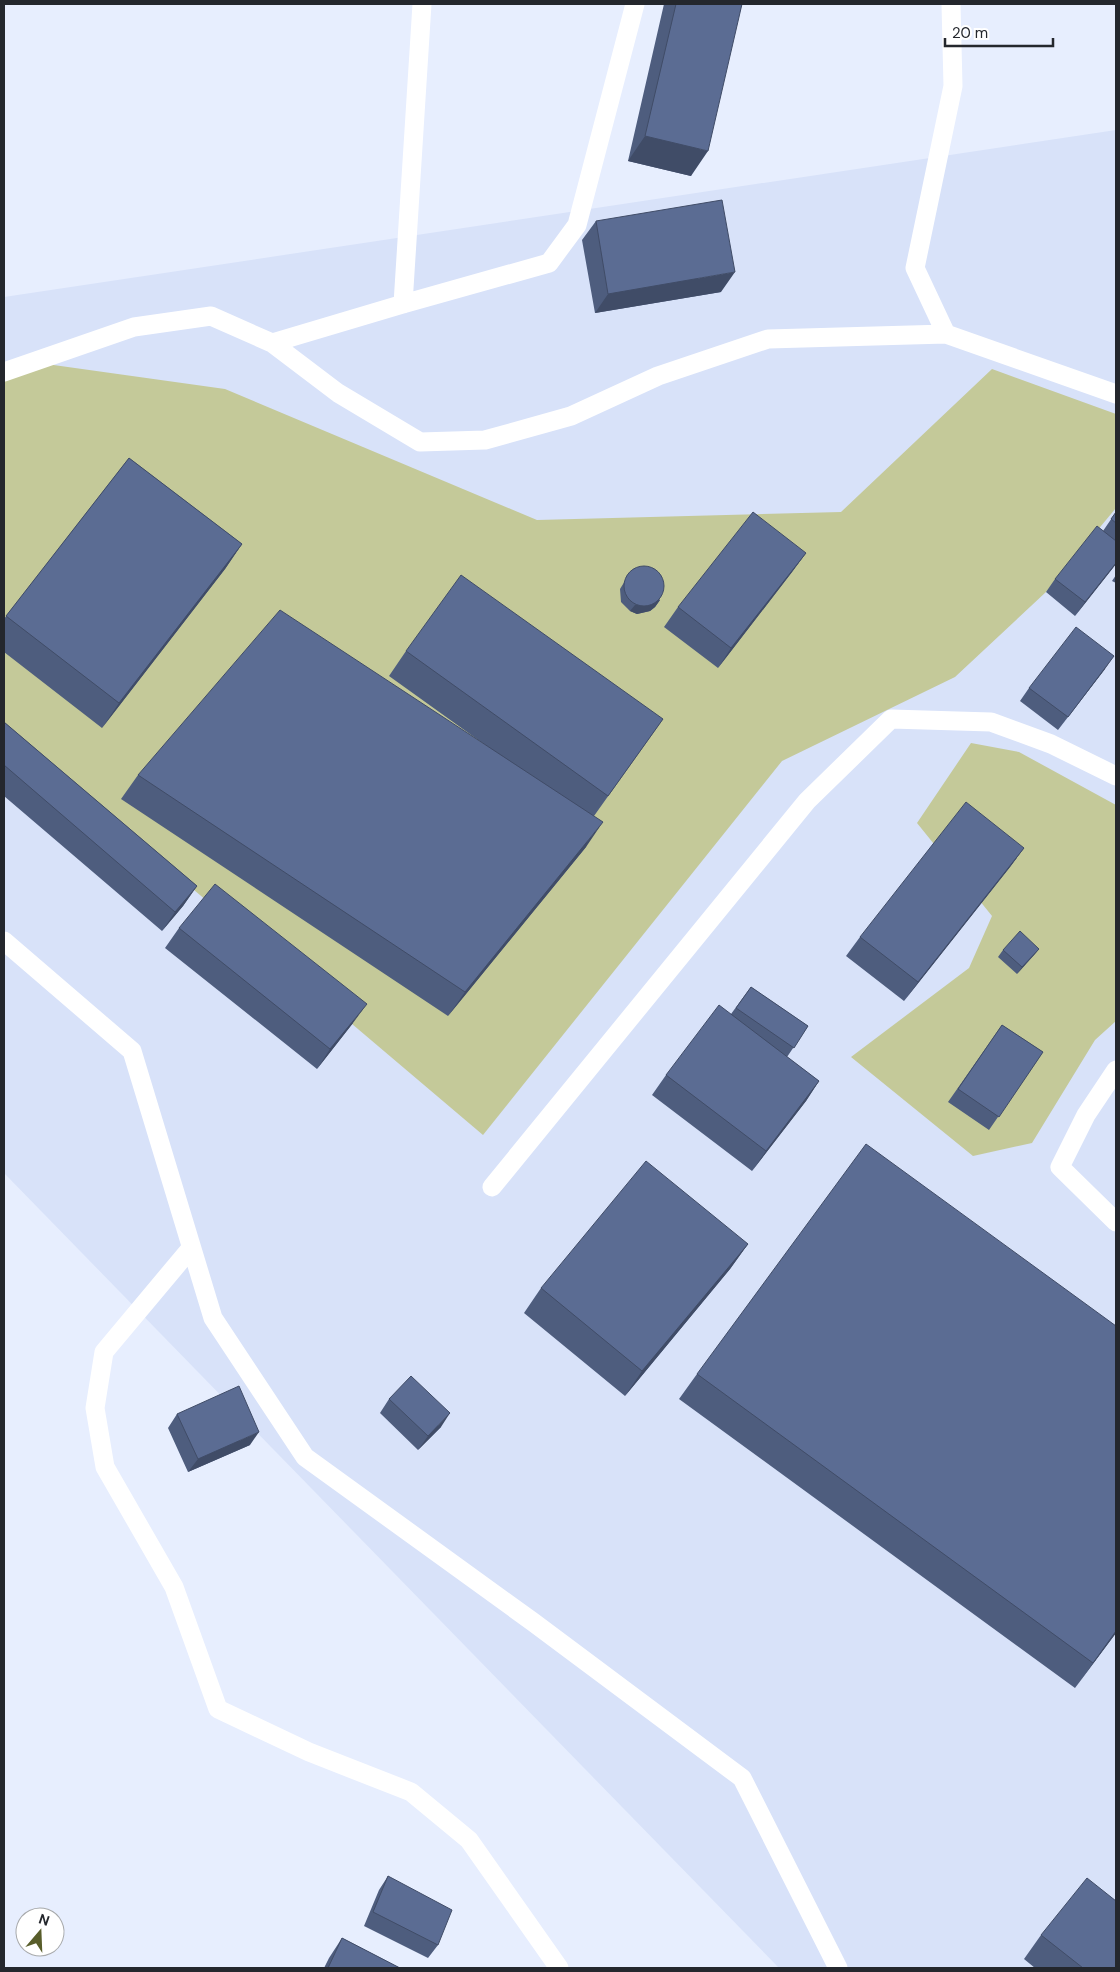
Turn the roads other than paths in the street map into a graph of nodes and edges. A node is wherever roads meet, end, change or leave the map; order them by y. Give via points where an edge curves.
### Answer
1 (422, 4) edge
2 (635, 4) edge
3 (951, 4) edge
4 (403, 304) junction
5 (946, 334) junction
6 (272, 343) junction
7 (4, 372) edge
8 (1116, 394) edge
9 (1116, 776) edge
10 (4, 941) edge
11 (1116, 1070) edge
12 (492, 1187) dead end
13 (1116, 1222) edge
14 (192, 1248) junction
15 (559, 1968) edge
16 (838, 1968) edge

1 - 4 lane
2 - 4 lane via 577,225 549,264
3 - 5 lane via 953,86 915,268
4 - 6 lane
5 - 6 lane via 768,339 658,376 571,416 485,440 420,442 338,393
5 - 8 lane
6 - 7 lane via 211,316 134,327
9 - 12 lane via 1051,744 991,722 891,719 807,801
10 - 14 lane via 132,1051
11 - 13 lane via 1086,1114 1060,1167
14 - 15 lane via 104,1352 94,1408 105,1467 174,1587 218,1708 309,1752 411,1792 469,1840
14 - 16 lane via 213,1318 305,1457 742,1778

